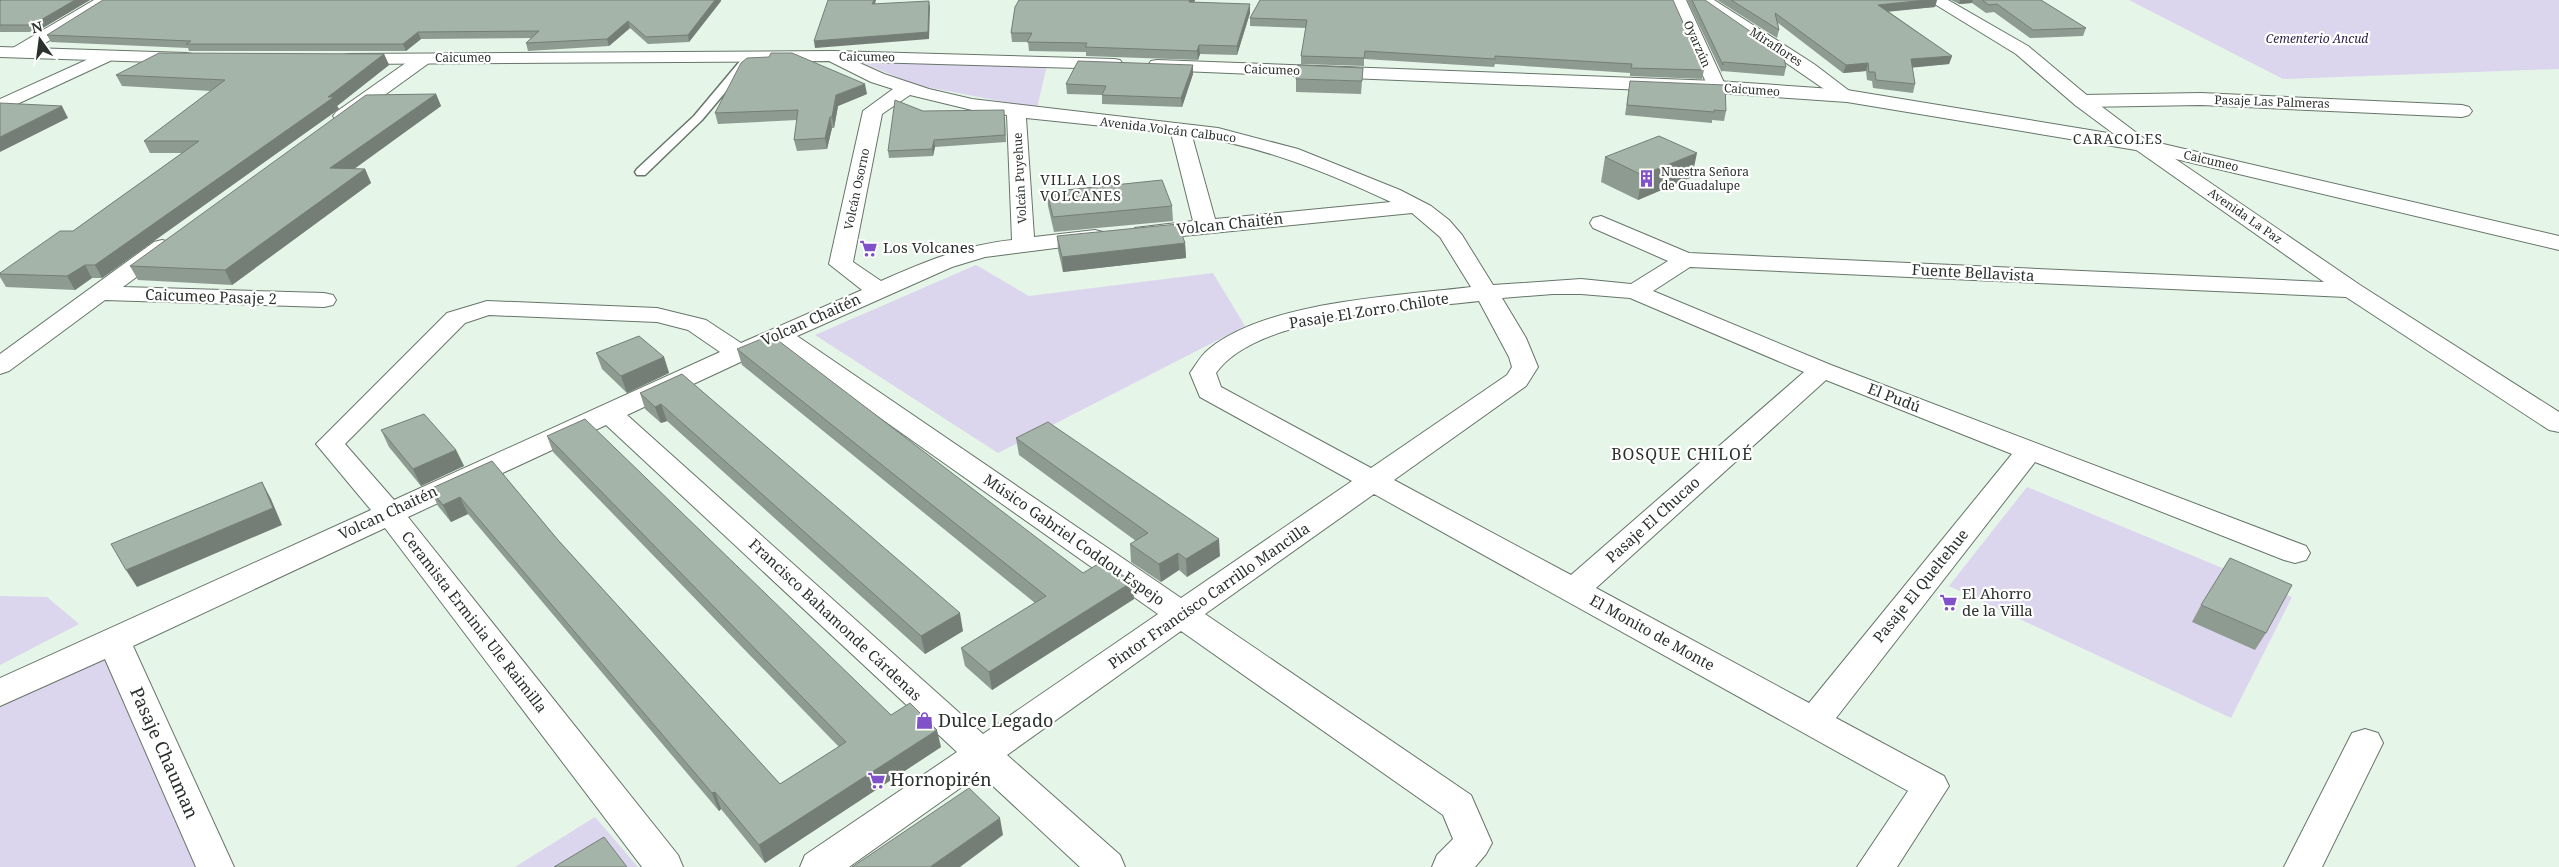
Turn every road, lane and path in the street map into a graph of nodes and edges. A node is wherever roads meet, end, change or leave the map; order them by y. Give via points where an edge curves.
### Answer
1 (106, 0) edge
2 (1678, 0) edge
3 (1703, 0) edge
4 (1936, 0) edge
5 (9, 52) edge
6 (104, 56) junction
7 (750, 56) junction
8 (833, 56) junction
9 (200, 59) edge
10 (336, 59) edge
11 (422, 59) junction
12 (1717, 87) junction
13 (908, 88) junction
14 (1847, 96) junction
15 (2082, 100) junction
16 (0, 106) edge
17 (1016, 111) junction
18 (2462, 111) dead end
19 (326, 129) edge
20 (1180, 129) junction
21 (2142, 145) junction
22 (641, 172) dead end
23 (1417, 206) junction
24 (1601, 223) dead end
25 (1206, 227) junction
26 (180, 235) edge
27 (2559, 243) edge
28 (1023, 244) junction
29 (1685, 260) junction
30 (878, 290) junction
31 (2352, 290) junction
32 (1635, 292) junction
33 (99, 293) junction
34 (1487, 294) junction
35 (324, 300) dead end
36 (779, 335) junction
37 (739, 352) junction
38 (0, 366) edge
39 (1822, 370) junction
40 (608, 412) junction
41 (2559, 424) edge
42 (2029, 451) junction
43 (1372, 482) junction
44 (389, 513) junction
45 (2294, 553) dead end
46 (1574, 590) junction
47 (1180, 615) junction
48 (113, 639) junction
49 (0, 693) edge
50 (1813, 722) junction
51 (2365, 743) dead end
52 (981, 754) junction
53 (215, 867) edge
54 (664, 867) edge
55 (819, 867) edge
56 (1106, 867) edge
57 (1451, 867) edge
58 (1876, 867) edge
59 (2303, 867) edge

1 - 5 street
2 - 12 street, Oyarzún
3 - 14 street, Miraflores
4 - 15 street, Avenida La Paz via 2022,50
5 - 6 street
6 - 9 street
6 - 16 street
7 - 8 street, Caicumeo
7 - 11 street, Caicumeo
7 - 22 lane via 698,118
8 - 12 street, Caicumeo
8 - 13 street, Avenida Volcán Calbuco
10 - 11 street, Caicumeo
11 - 19 street
12 - 14 street, Caicumeo
13 - 17 street, Avenida Volcán Calbuco
13 - 30 street, Volcán Osorno via 873,111 841,264
14 - 21 street, Caicumeo
15 - 18 street, Pasaje Las Palmeras via 2201,99
15 - 21 street, Avenida La Paz
17 - 20 street, Avenida Volcán Calbuco
17 - 28 street, Volcán Puyehue
20 - 23 street, Avenida Volcán Calbuco via 1218,134 1284,150
20 - 25 street
21 - 27 street, Caicumeo
21 - 31 street, Avenida La Paz
23 - 25 street, Volcan Chaitén
23 - 34 street, Avenida Volcán Calbuco via 1451,234
24 - 29 street, Fuente Bellavista
25 - 28 street, Volcan Chaitén
26 - 33 street, Caicumeo Pasaje 2
28 - 30 street, Volcan Chaitén via 982,250 944,262
29 - 31 street, Fuente Bellavista
29 - 32 street
30 - 36 street, Volcan Chaitén
31 - 41 street, Avenida La Paz
32 - 34 street, El Pudú via 1591,286
32 - 39 street, El Pudú
33 - 35 street, Caicumeo Pasaje 2
33 - 38 street, Caicumeo Pasaje 2
34 - 43 street, Pintor Francisco Carrillo Mancilla via 1522,354 1525,367 1517,380
34 - 43 street, Pasaje El Zorro Chilote via 1298,319 1268,329 1217,354 1203,373 1210,391
36 - 37 street, Volcan Chaitén
36 - 47 street, Músico Gabriel Coddou Espejo
37 - 40 street, Volcan Chaitén
37 - 44 street, Ceramista Erminia Ule Raimilla via 697,326 657,315 487,308 456,318 330,444
39 - 42 street, El Pudú
39 - 46 street, Pasaje El Chucao
40 - 44 street, Volcan Chaitén
40 - 52 street, Francisco Bahamonde Cárdenas
42 - 45 street, El Pudú
42 - 50 street, Pasaje El Queltehue
43 - 46 street, El Monito de Monte
43 - 47 street, Pintor Francisco Carrillo Mancilla
44 - 48 street, Volcan Chaitén
44 - 54 street, Ceramista Erminia Ule Raimilla
46 - 50 street, El Monito de Monte
47 - 52 street, Pintor Francisco Carrillo Mancilla
47 - 57 street, Músico Gabriel Coddou Espejo via 1458,806 1473,843
48 - 49 street, Volcan Chaitén
48 - 53 street, Pasaje Chauman
50 - 58 street, El Monito de Monte via 1931,786
51 - 59 street
52 - 55 street, Pintor Francisco Carrillo Mancilla
52 - 56 street, Francisco Bahamonde Cárdenas

